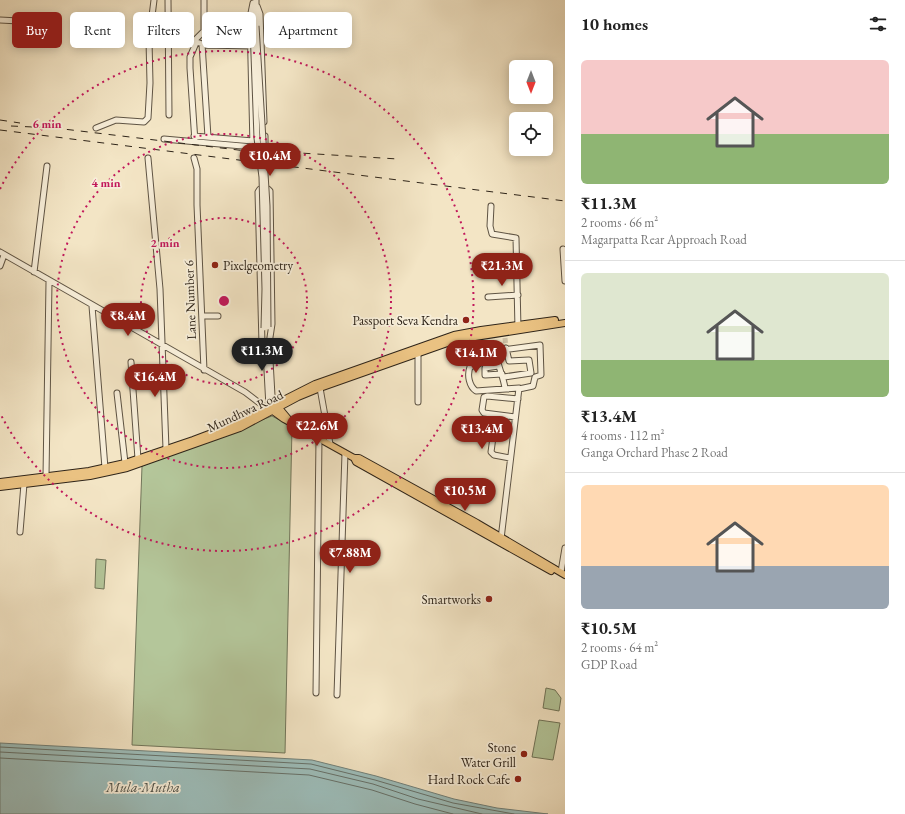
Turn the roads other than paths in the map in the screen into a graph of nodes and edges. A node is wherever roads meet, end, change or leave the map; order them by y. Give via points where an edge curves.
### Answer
1 (154, 0) edge
2 (168, 0) edge
3 (204, 0) edge
4 (254, 2) edge
5 (153, 12) edge
6 (168, 12) edge
7 (252, 12) edge
8 (0, 20) edge
9 (12, 21) edge
10 (194, 42) joint
11 (202, 44) edge
12 (150, 48) edge
13 (169, 48) edge
14 (192, 48) edge
15 (202, 48) edge
16 (251, 48) edge
17 (169, 115) dead end
18 (96, 128) dead end
19 (208, 137) junction
20 (164, 139) dead end
21 (195, 139) junction
22 (253, 141) junction
23 (253, 147) junction
24 (148, 158) dead end
25 (194, 158) dead end
26 (47, 166) dead end
27 (491, 206) dead end
28 (563, 250) dead end
29 (2, 253) edge
30 (0, 266) edge
31 (34, 272) junction
32 (565, 281) edge
33 (49, 282) junction
34 (518, 295) junction
35 (488, 297) dead end
36 (92, 306) junction
37 (202, 316) junction
38 (218, 316) dead end
39 (565, 319) edge
40 (565, 323) edge
41 (266, 327) junction
42 (518, 327) junction
43 (504, 332) junction
44 (455, 338) junction
45 (505, 338) tunnel mouth
46 (269, 344) junction
47 (162, 346) junction
48 (506, 349) junction
49 (496, 352) junction
50 (266, 354) junction
51 (418, 354) junction
52 (541, 360) junction
53 (530, 361) junction
54 (130, 362) dead end
55 (498, 366) junction
56 (204, 370) junction
57 (350, 374) junction
58 (503, 376) junction
59 (320, 388) junction
60 (505, 388) junction
61 (519, 389) junction
62 (117, 393) dead end
63 (518, 399) junction
64 (418, 402) dead end
65 (272, 408) junction
66 (496, 415) junction
67 (515, 417) junction
68 (481, 430) dead end
69 (493, 432) junction
70 (320, 438) junction
71 (330, 444) junction
72 (166, 449) junction
73 (345, 452) junction
74 (138, 458) junction
75 (510, 458) junction
76 (128, 464) junction
77 (105, 468) junction
78 (46, 476) junction
79 (0, 482) edge
80 (24, 484) junction
81 (0, 487) edge
82 (20, 532) dead end
83 (500, 540) junction
84 (565, 548) edge
85 (563, 574) edge
86 (565, 579) edge
87 (316, 694) dead end
88 (337, 695) dead end

1 - 5 street
2 - 6 street
3 - 10 street via 204,30
4 - 7 street
4 - 23 street via 260,14 266,146
4 - 41 street, bridge via 267,206
8 - 9 street
10 - 11 street
12 - 18 street via 146,120 112,121
13 - 17 street
14 - 21 street via 190,68
15 - 19 street
16 - 22 street
19 - 21 street
19 - 22 street
20 - 21 street
21 - 23 street
22 - 23 street
24 - 47 street via 160,289
25 - 37 street, Lane Number 6 via 197,169
26 - 31 street
27 - 34 street via 492,234 516,238
28 - 32 street
29 - 30 street
29 - 31 street
31 - 33 street
33 - 36 street
33 - 78 street
34 - 35 street
34 - 42 street
36 - 47 street
36 - 77 street
37 - 38 street
37 - 56 street, Lane Number 6
39 - 42 main road, Mundhwa Road
40 - 42 main road, Mundhwa Road
41 - 46 street
41 - 50 street
42 - 43 main road, Mundhwa Road
42 - 44 main road, Mundhwa Road
43 - 44 main road, Mundhwa Road
43 - 45 street
44 - 51 main road, Mundhwa Road
44 - 57 main road, Mundhwa Road
46 - 50 street via 272,324 270,191 260,189 258,192 262,344
46 - 65 street
47 - 56 street
47 - 72 street
48 - 49 street
48 - 52 street via 540,345
48 - 53 street via 509,361
49 - 55 street
49 - 60 street via 479,355 479,364 468,370 470,385 478,391
50 - 65 street
51 - 57 main road, Mundhwa Road
51 - 64 street
52 - 53 street
52 - 61 street via 541,375 535,377 533,386
53 - 58 street via 530,374
54 - 74 street
55 - 58 street
55 - 58 street via 485,368 486,375
56 - 65 street
57 - 59 main road, Mundhwa Road
57 - 65 main road, Mundhwa Road via 315,384
58 - 60 street
59 - 65 main road, Mundhwa Road
59 - 71 street
60 - 61 street
61 - 63 street
62 - 76 street
63 - 66 street via 485,396 482,412
63 - 67 street
65 - 70 main road
65 - 72 main road, Mundhwa Road via 216,432
65 - 76 main road, Mundhwa Road via 218,436
66 - 67 street
66 - 69 street
67 - 75 street
68 - 69 street
69 - 75 street via 492,454
70 - 71 main road
70 - 87 street
71 - 73 main road
72 - 74 main road, Mundhwa Road
73 - 83 main road via 356,462
73 - 88 street
74 - 76 main road, Mundhwa Road
75 - 83 street
76 - 77 main road, Mundhwa Road
76 - 80 main road, Mundhwa Road via 95,475
77 - 78 main road, Mundhwa Road
78 - 79 main road, Mundhwa Road
80 - 81 main road, Mundhwa Road
80 - 82 street
83 - 85 main road
83 - 86 main road
84 - 85 street

